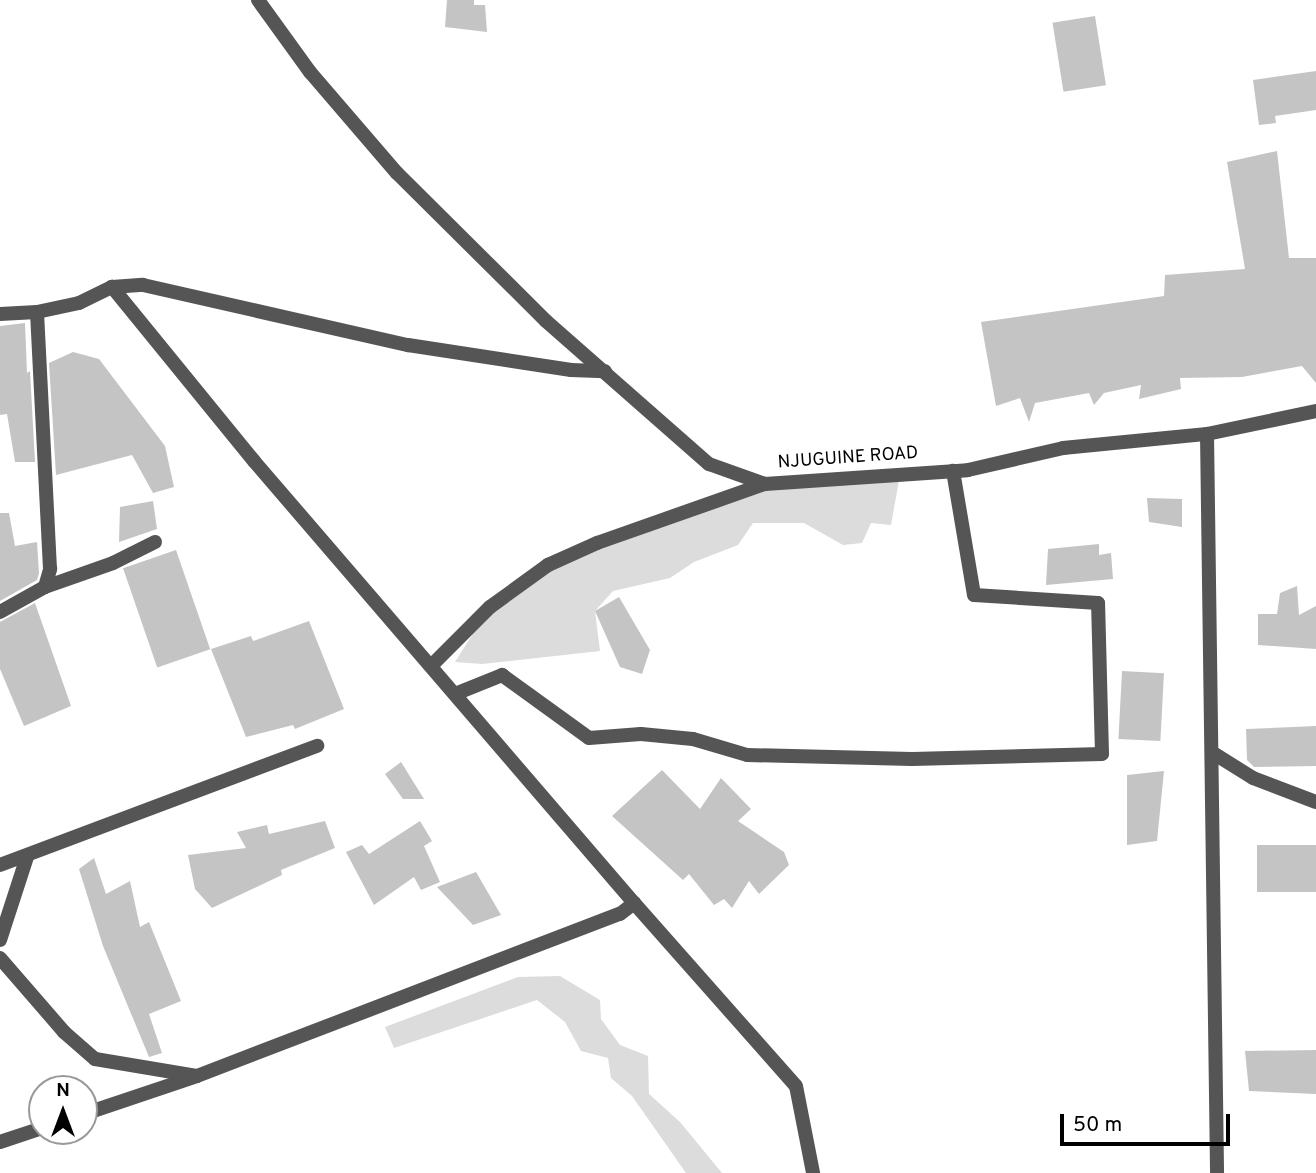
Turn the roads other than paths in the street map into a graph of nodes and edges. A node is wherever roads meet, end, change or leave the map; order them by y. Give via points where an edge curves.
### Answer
1 (258, 0) edge
2 (113, 287) junction
3 (37, 312) junction
4 (0, 314) edge
5 (605, 371) junction
6 (1316, 411) edge
7 (1208, 434) junction
8 (953, 471) junction
9 (765, 484) junction
10 (155, 542) dead end
11 (45, 587) junction
12 (0, 612) edge
13 (431, 666) junction
14 (455, 694) junction
15 (317, 746) dead end
16 (1213, 753) junction
17 (1316, 802) edge
18 (27, 857) junction
19 (0, 865) edge
20 (634, 903) junction
21 (0, 940) edge
22 (0, 958) edge
23 (197, 1076) junction
24 (98, 1109) edge
25 (28, 1133) edge
26 (0, 1142) edge
27 (813, 1173) edge
28 (1217, 1173) edge

1 - 5 street via 310,72 397,173 546,321
2 - 3 street via 79,303
2 - 5 street via 176,290 408,345
2 - 13 street
3 - 4 street
3 - 11 street via 51,554
5 - 9 street via 709,464
6 - 7 street, NJUGUINE ROAD
7 - 8 street, NJUGUINE ROAD via 1063,448
7 - 16 street
8 - 9 street, NJUGUINE ROAD
8 - 14 street via 974,595 1098,603 1102,754 912,759 747,755 693,739 640,734 589,738 502,675
9 - 13 street, NJUGUINE ROAD via 548,565 490,607
10 - 11 street via 113,564
11 - 12 street
13 - 14 street
14 - 20 street
15 - 18 street
16 - 17 street via 1253,778
16 - 28 street
18 - 19 street
18 - 21 street
20 - 23 street via 620,914
20 - 27 street via 796,1086
22 - 23 street via 64,1032 95,1059
23 - 24 street
25 - 26 street

